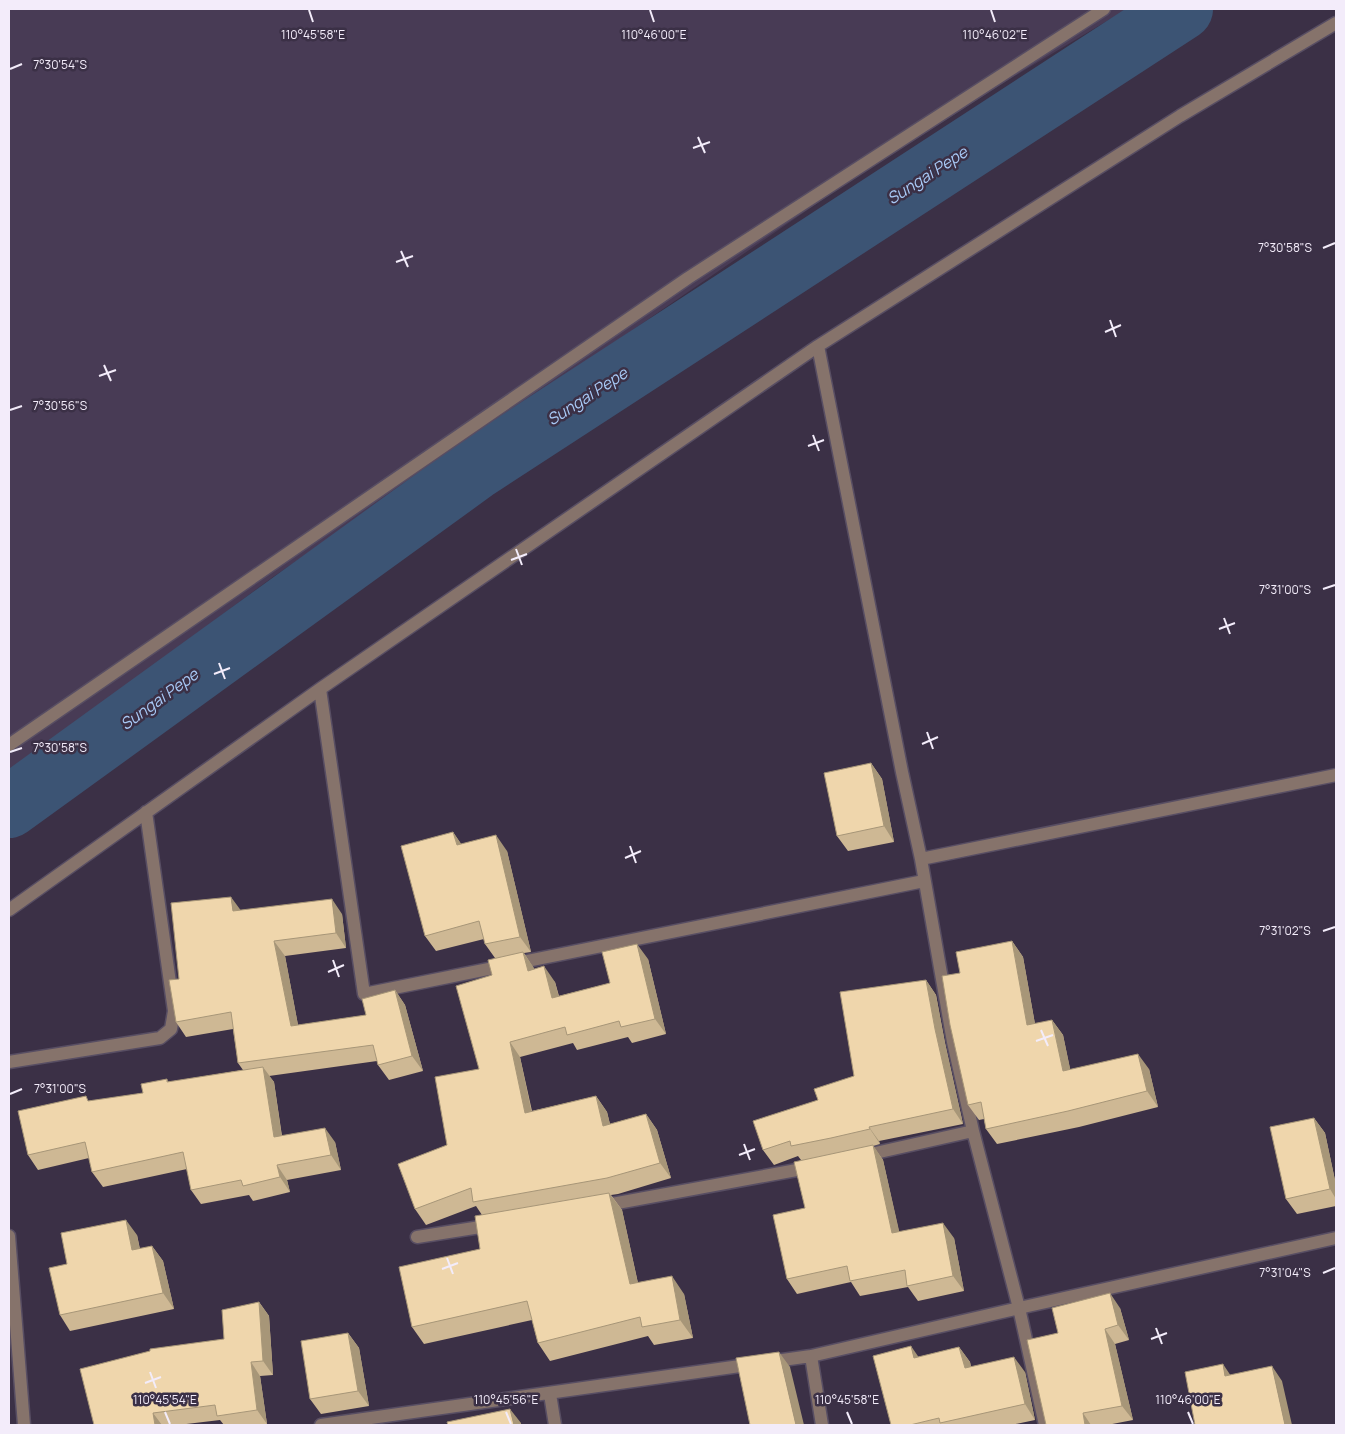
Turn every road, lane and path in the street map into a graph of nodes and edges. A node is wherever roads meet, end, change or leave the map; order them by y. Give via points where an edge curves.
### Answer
1 (1104, 9) edge
2 (1336, 23) edge
3 (818, 346) junction
4 (320, 689) junction
5 (9, 745) edge
6 (1336, 775) edge
7 (146, 812) junction
8 (921, 859) junction
9 (924, 881) junction
10 (9, 910) edge
11 (9, 1062) edge
12 (973, 1131) junction
13 (852, 1159) edge
14 (825, 1164) edge
15 (592, 1207) edge
16 (507, 1222) edge
17 (9, 1236) edge
18 (417, 1237) dead end
19 (1336, 1238) edge
20 (11, 1292) edge
21 (1019, 1308) junction
22 (811, 1356) junction
23 (550, 1394) junction
24 (24, 1425) edge
25 (321, 1425) edge
26 (555, 1425) edge
27 (822, 1425) edge
28 (1046, 1425) edge

1 - 5 street via 688,278
2 - 3 street via 1180,116
3 - 4 street
3 - 8 street
4 - 7 street
4 - 9 street via 364,994
6 - 8 street
7 - 10 street
7 - 11 street via 174,1011 171,1029 160,1038
8 - 9 street
9 - 12 street via 953,1042
12 - 13 street
12 - 21 street
14 - 15 street
16 - 18 street
17 - 20 street
19 - 21 street
20 - 24 street
21 - 22 street
21 - 28 street
22 - 23 street
22 - 27 street
23 - 25 street
23 - 26 street

